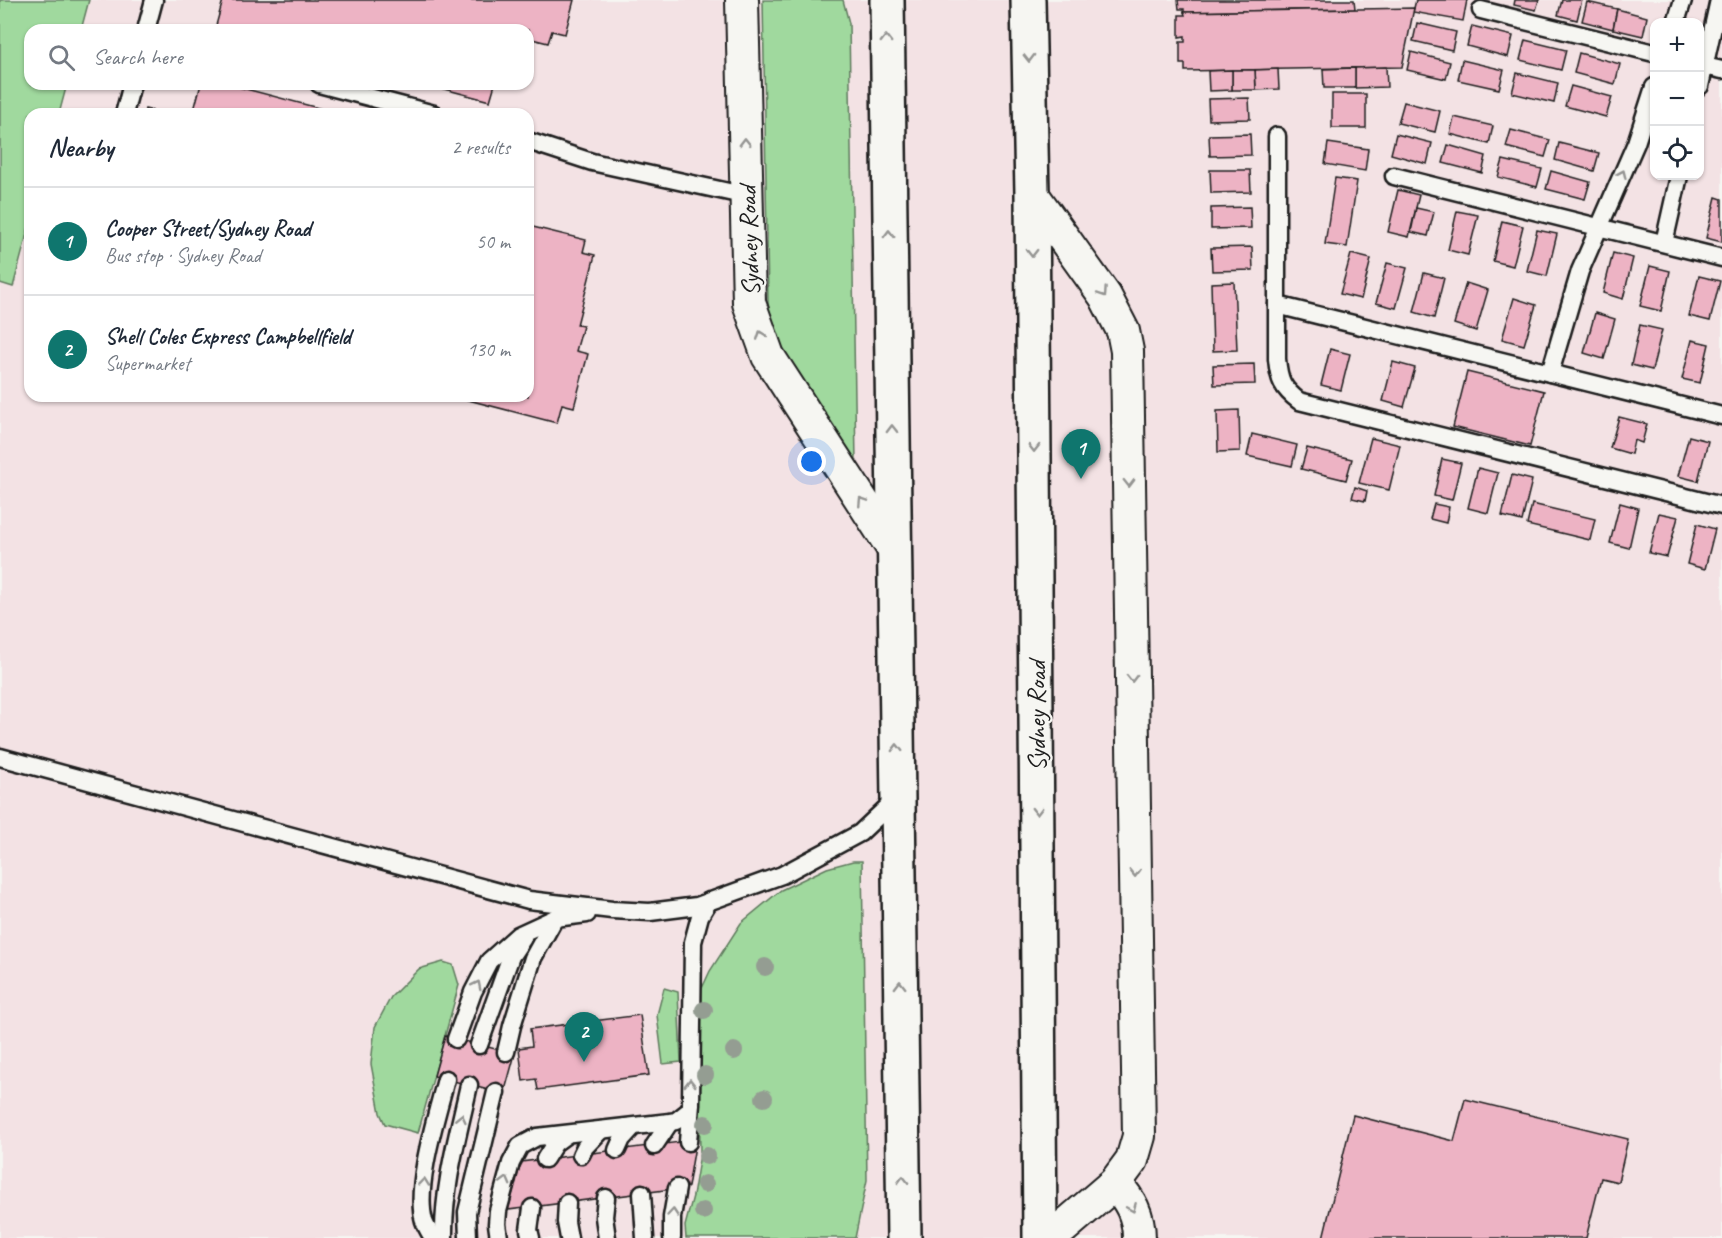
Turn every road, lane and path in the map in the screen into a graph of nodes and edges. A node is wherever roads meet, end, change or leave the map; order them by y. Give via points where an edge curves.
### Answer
1 (154, 0) edge
2 (742, 0) edge
3 (887, 0) edge
4 (1028, 0) edge
5 (1683, 0) edge
6 (1719, 0) edge
7 (1481, 10) dead end
8 (1677, 18) edge
9 (148, 24) edge
10 (1650, 52) edge
11 (1704, 57) edge
12 (1704, 66) edge
13 (1722, 70) edge
14 (130, 90) edge
15 (342, 90) edge
16 (1650, 99) edge
17 (126, 108) edge
18 (411, 108) edge
19 (1277, 136) dead end
20 (534, 143) edge
21 (1394, 176) dead end
22 (1678, 180) edge
23 (1032, 194) junction
24 (747, 196) junction
25 (1598, 227) junction
26 (1664, 243) junction
27 (1722, 258) edge
28 (1277, 305) junction
29 (1550, 373) junction
30 (1722, 416) edge
31 (1722, 506) edge
32 (894, 550) junction
33 (0, 757) edge
34 (898, 797) junction
35 (709, 901) junction
36 (612, 910) junction
37 (555, 918) junction
38 (528, 930) junction
39 (456, 1039) dead end
40 (479, 1045) dead end
41 (506, 1052) dead end
42 (446, 1079) dead end
43 (469, 1085) dead end
44 (496, 1092) dead end
45 (690, 1110) junction
46 (670, 1122) junction
47 (632, 1128) junction
48 (601, 1130) junction
49 (566, 1135) junction
50 (688, 1142) dead end
51 (654, 1146) dead end
52 (617, 1150) dead end
53 (580, 1155) dead end
54 (545, 1159) dead end
55 (1115, 1183) junction
56 (677, 1188) dead end
57 (642, 1193) dead end
58 (606, 1198) dead end
59 (567, 1203) dead end
60 (532, 1208) dead end
61 (433, 1238) edge
62 (444, 1238) edge
63 (468, 1238) edge
64 (499, 1238) edge
65 (531, 1238) edge
66 (569, 1238) edge
67 (607, 1238) edge
68 (645, 1238) edge
69 (672, 1238) edge
70 (904, 1238) edge
71 (1040, 1238) edge
72 (1051, 1238) edge
73 (1139, 1238) edge

1 - 9 lane
24 -> 2 street, Sydney Road
32 -> 3 highway
4 -> 23 highway, Sydney Road
5 - 8 lane
6 - 11 lane
7 - 10 lane
12 - 13 lane
14 - 17 lane
15 - 18 lane
25 -> 16 lane via 1636,143
19 - 28 lane
20 - 24 lane via 592,162
21 - 25 lane
22 - 26 lane
23 -> 55 street via 1105,296 1123,331 1127,351 1139,1136 1132,1160
23 -> 71 highway, Sydney Road
32 -> 24 street, Sydney Road via 768,356 749,303
25 - 26 lane
25 - 29 lane via 1580,271
26 - 27 lane
28 - 29 lane
28 - 31 lane via 1279,376 1286,391 1299,401
29 - 30 lane
34 -> 32 highway
33 - 36 lane via 529,900
34 - 35 lane via 860,833 782,875
70 -> 34 highway
35 - 36 lane via 650,912
45 -> 35 lane via 693,942
36 - 37 lane
37 - 38 lane
37 - 41 lane via 533,958
39 -> 38 lane via 489,961
38 - 40 lane via 511,956
61 -> 42 lane via 424,1220 422,1188
62 -> 43 lane via 443,1215
44 - 63 lane via 467,1212
45 - 46 lane
45 - 50 lane
46 - 47 lane
46 - 51 lane
47 - 48 lane
47 - 52 lane
48 - 49 lane
48 - 53 lane
49 - 54 lane via 555,1143
64 -> 49 lane via 498,1211 511,1163 520,1146 537,1137
55 - 72 street
55 -> 73 street via 1130,1201 1139,1225
69 -> 56 lane
57 - 68 lane
58 - 67 lane
59 - 66 lane
60 - 65 lane

